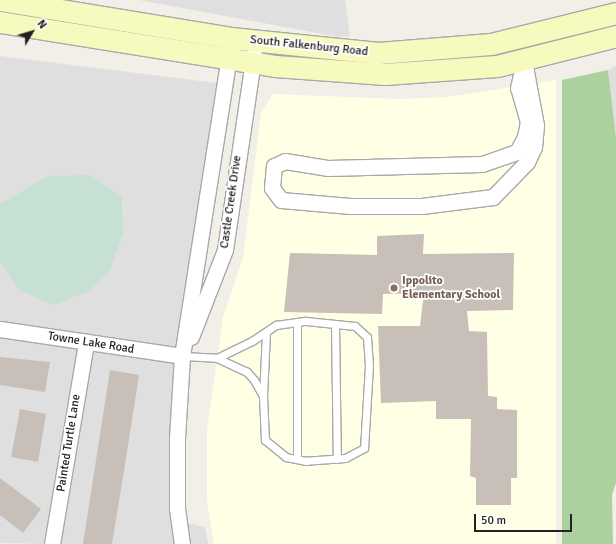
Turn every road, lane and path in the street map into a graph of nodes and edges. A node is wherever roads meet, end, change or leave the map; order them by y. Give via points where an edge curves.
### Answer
1 (0, 0) edge
2 (614, 13) edge
3 (0, 22) edge
4 (616, 36) edge
5 (231, 38) junction
6 (256, 41) junction
7 (228, 59) junction
8 (524, 60) junction
9 (253, 62) junction
10 (492, 161) junction
11 (503, 187) junction
12 (297, 322) junction
13 (335, 324) junction
14 (0, 329) edge
15 (266, 332) junction
16 (86, 342) junction
17 (182, 356) junction
18 (217, 358) junction
19 (263, 396) junction
20 (297, 459) junction
21 (337, 459) junction
22 (52, 544) edge
23 (182, 544) edge

1 - 5 street, South Falkenburg Road
2 - 6 street, South Falkenburg Road via 491,44 378,53
2 - 8 street via 594,25 538,41
3 - 7 street, South Falkenburg Road
4 - 8 street, South Falkenburg Road
5 - 6 street, South Falkenburg Road
5 - 7 street, Castle Creek Drive
6 - 9 street, Castle Creek Drive
7 - 9 street, South Falkenburg Road
7 - 17 street, Castle Creek Drive
8 - 9 street, South Falkenburg Road via 496,66 385,74
8 - 10 street via 518,88 528,122 525,137 517,152
8 - 11 street via 534,112 534,147 527,162
9 - 17 street, Castle Creek Drive via 225,250
10 - 11 street via 501,167
10 - 11 street via 358,168 284,161 274,166 270,179 281,200 350,206 483,200 493,198
12 - 13 lane
12 - 15 lane via 276,325
12 - 20 lane
13 - 21 lane
13 - 21 lane via 355,326 367,337 369,365 364,448
14 - 16 street, Towne Lake Road
15 - 18 lane
15 - 19 lane
16 - 17 street, Towne Lake Road
16 - 22 street, Painted Turtle Lane
17 - 18 lane
17 - 23 street, Castle Creek Drive via 177,438 178,509
18 - 19 lane via 247,372
19 - 20 lane via 265,440 286,457
20 - 21 lane

